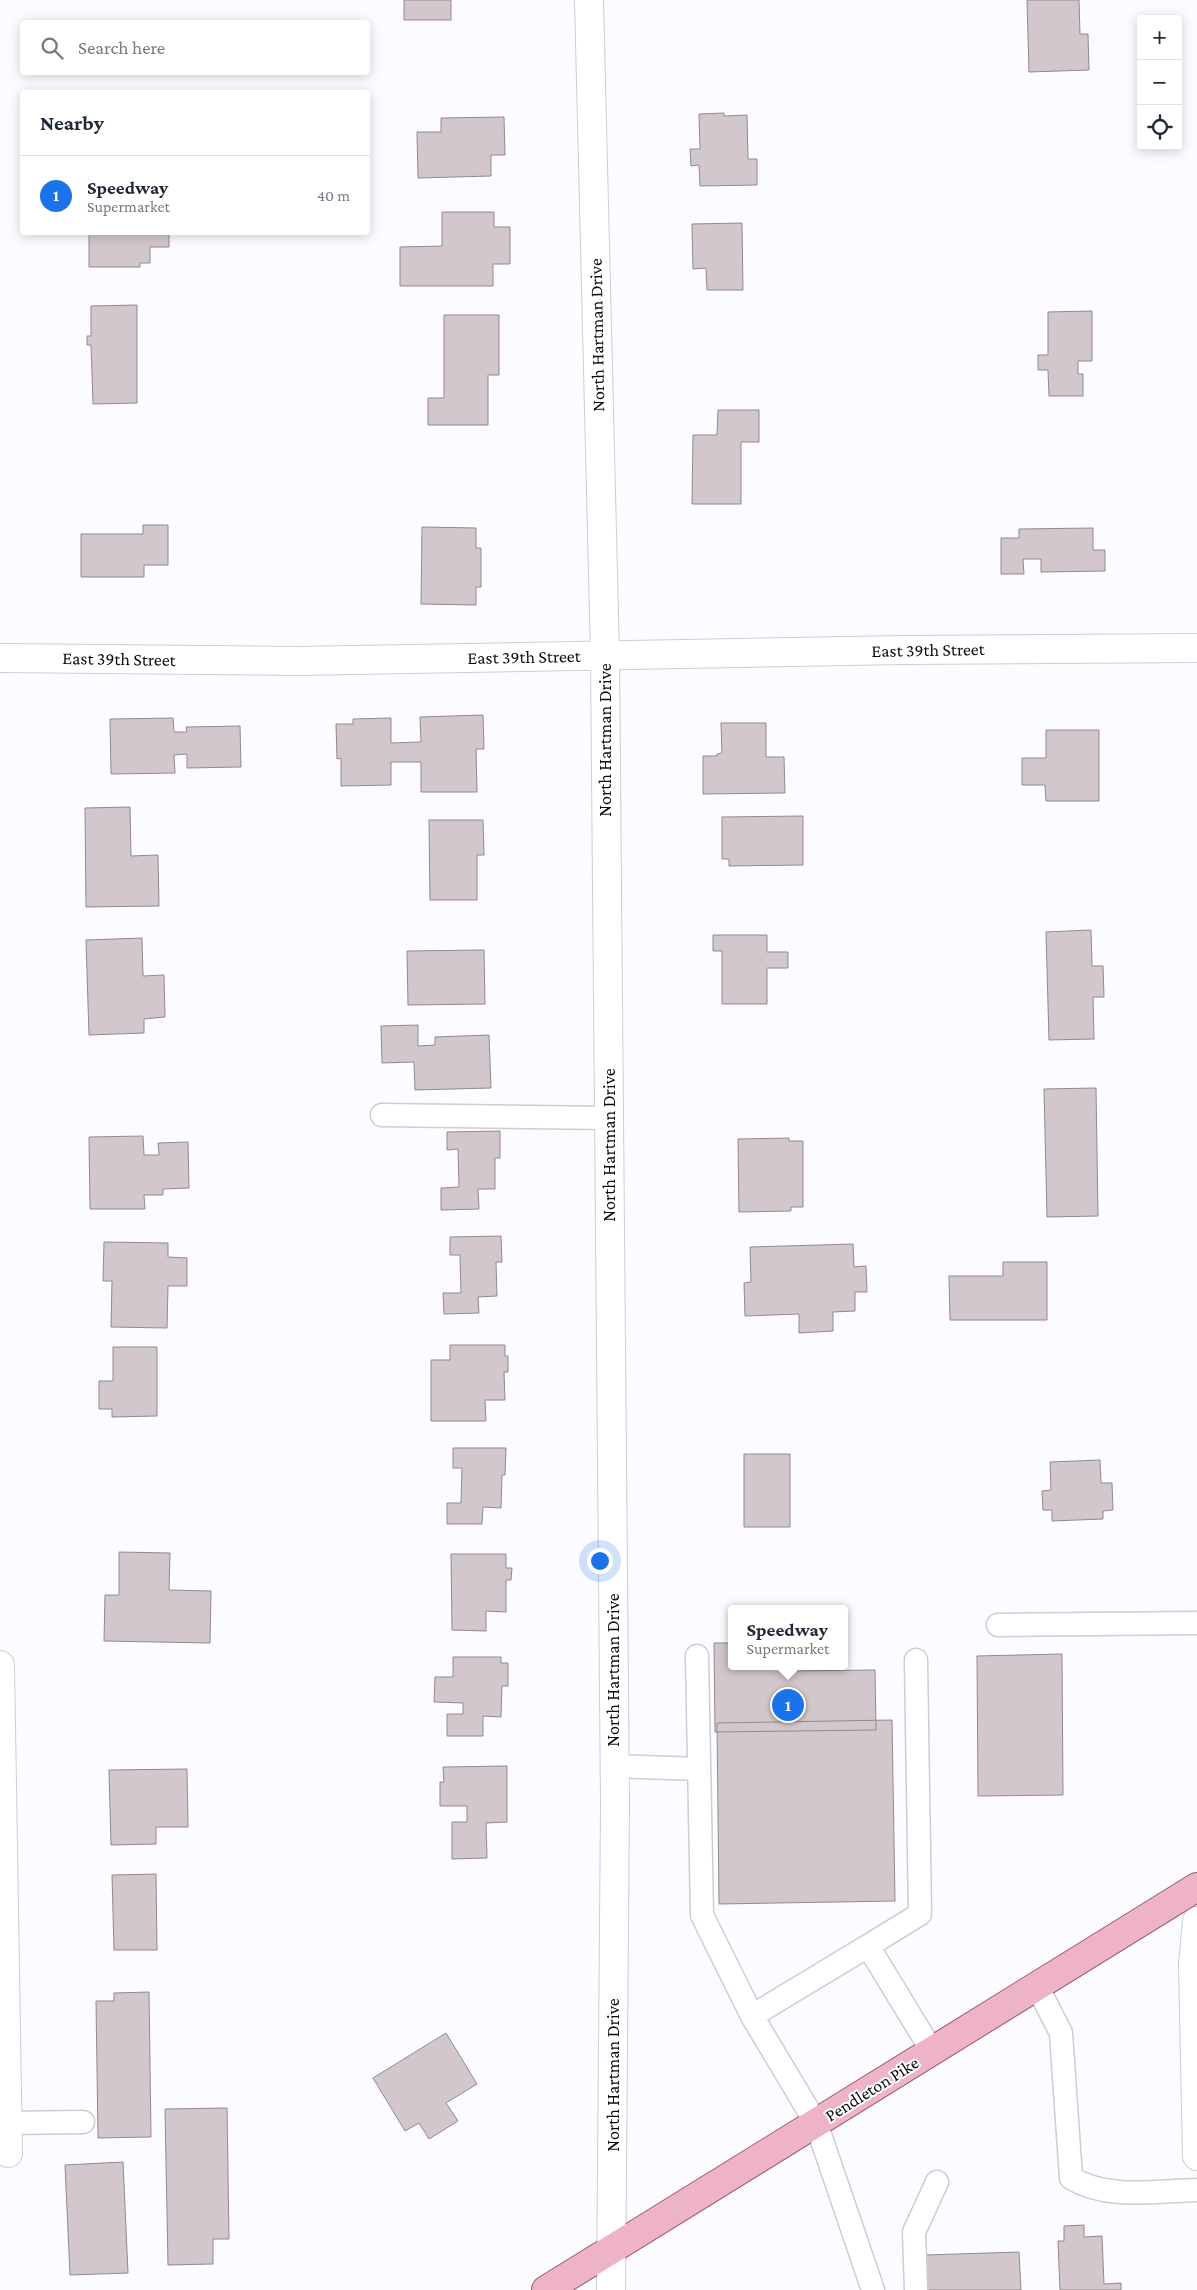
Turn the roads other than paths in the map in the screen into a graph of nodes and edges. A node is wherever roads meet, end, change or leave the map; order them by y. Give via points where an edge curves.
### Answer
1 (589, 0) edge
2 (1197, 648) edge
3 (605, 656) junction
4 (0, 658) edge
5 (382, 1114) dead end
6 (609, 1118) junction
7 (1197, 1623) edge
8 (998, 1625) dead end
9 (697, 1656) dead end
10 (916, 1660) dead end
11 (0, 1665) edge
12 (614, 1766) junction
13 (699, 1769) junction
14 (1197, 1887) edge
15 (1197, 1921) edge
16 (868, 1946) junction
17 (1037, 1986) junction
18 (752, 2016) junction
19 (932, 2051) junction
20 (82, 2122) dead end
21 (7, 2123) junction
22 (816, 2123) junction
23 (1197, 2150) edge
24 (8, 2153) dead end
25 (1197, 2156) edge
26 (938, 2182) dead end
27 (1197, 2190) edge
28 (612, 2249) junction
29 (871, 2289) edge
30 (546, 2290) edge
31 (611, 2290) edge
32 (916, 2290) edge

1 - 3 street, North Hartman Drive
2 - 3 street, East 39th Street
3 - 4 street, East 39th Street via 298,661
3 - 6 street, North Hartman Drive
5 - 6 lane
6 - 12 street, North Hartman Drive
7 - 8 lane
9 - 13 lane
10 - 16 lane via 920,1914
11 - 21 street
12 - 13 lane
12 - 28 street, North Hartman Drive
13 - 18 lane via 702,1914
14 - 17 main road, Pendleton Pike
15 - 23 street via 1193,1964
16 - 18 lane
16 - 19 lane
17 - 19 main road, Pendleton Pike
17 - 27 lane via 1061,2033 1071,2178 1114,2193
18 - 22 lane
19 - 22 main road, Pendleton Pike
20 - 21 lane
21 - 24 street
22 - 28 main road, Pendleton Pike
22 - 29 lane
23 - 25 street
26 - 32 lane via 914,2232
28 - 30 main road, Pendleton Pike
28 - 31 street, North Hartman Drive

